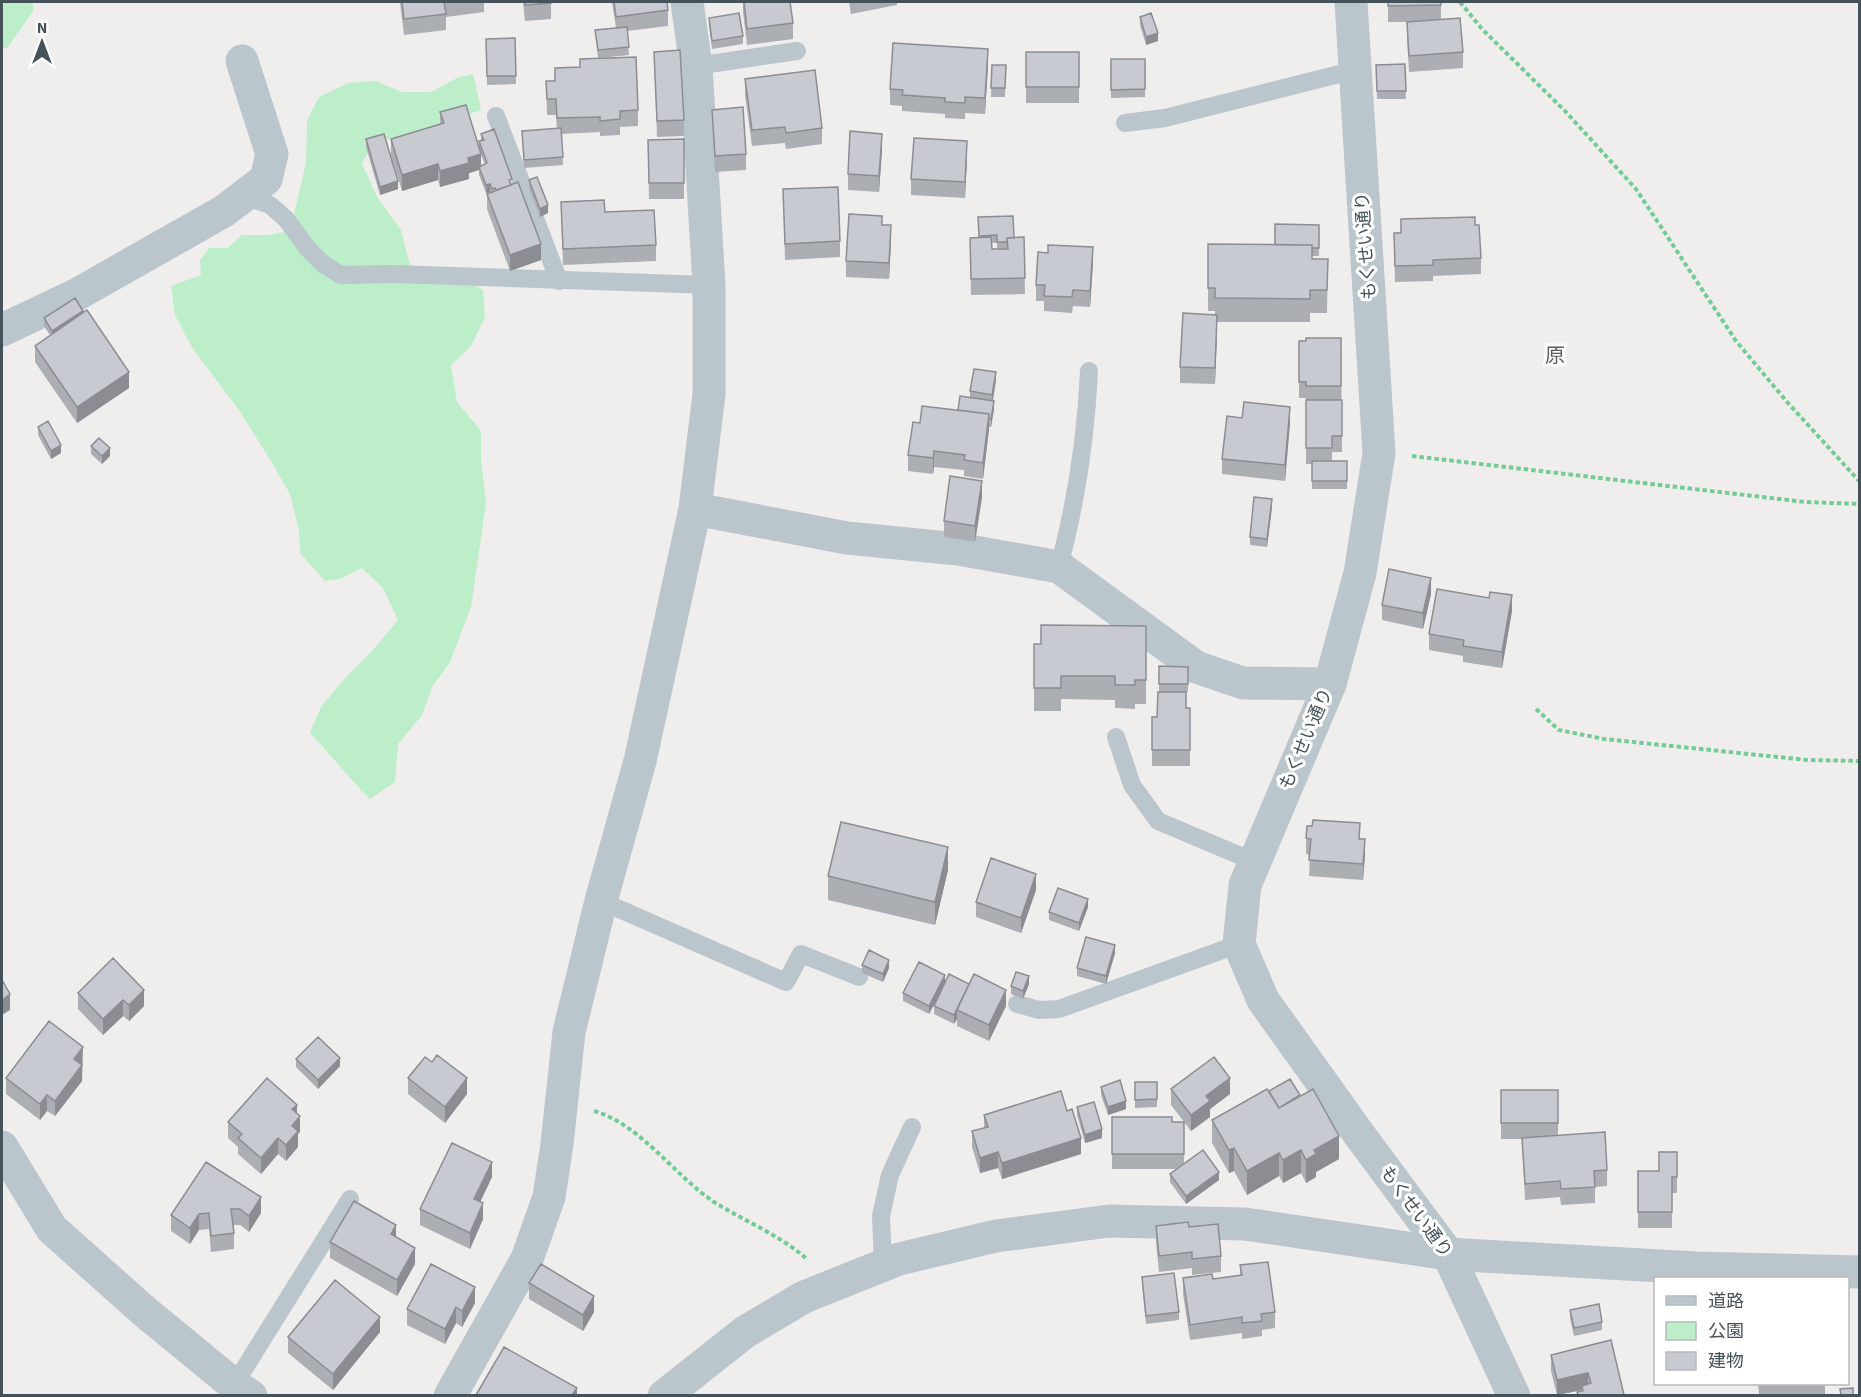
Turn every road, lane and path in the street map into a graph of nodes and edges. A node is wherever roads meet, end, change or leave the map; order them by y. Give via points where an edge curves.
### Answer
1 (687, 2) edge
2 (1351, 2) edge
3 (1460, 2) edge
4 (797, 51) dead end
5 (242, 61) dead end
6 (696, 66) junction
7 (1355, 70) junction
8 (496, 116) dead end
9 (1125, 123) dead end
10 (244, 196) junction
11 (559, 281) junction
12 (708, 285) junction
13 (2, 330) edge
14 (1089, 371) dead end
15 (1379, 453) junction
16 (1860, 482) edge
17 (1860, 504) edge
18 (695, 509) junction
19 (1059, 567) junction
20 (1330, 684) junction
21 (1536, 709) dead end
22 (1116, 737) dead end
23 (1860, 760) edge
24 (1255, 862) junction
25 (601, 901) junction
26 (1239, 944) junction
27 (859, 977) dead end
28 (1017, 1004) dead end
29 (561, 1101) junction
30 (912, 1127) dead end
31 (2, 1147) edge
32 (350, 1198) dead end
33 (1448, 1254) junction
34 (883, 1265) junction
35 (1860, 1272) edge
36 (836, 1284) junction
37 (243, 1390) edge
38 (450, 1395) edge
39 (664, 1395) edge
40 (1514, 1395) edge

1 - 6 street
2 - 7 street, もくせい通り
3 - 16 path via 1636,189 1736,340
4 - 6 lane
5 - 10 street via 272,154 266,179
6 - 12 street
7 - 9 lane via 1165,118
7 - 15 street, もくせい通り
8 - 11 lane
10 - 11 lane via 270,205 323,264 341,275
10 - 13 street via 76,296
11 - 12 lane
12 - 18 street via 710,394
14 - 19 lane via 1087,416 1072,516
15 - 17 path via 1805,502
15 - 20 street, もくせい通り via 1360,573
18 - 19 street via 847,538 958,549
18 - 25 street via 640,761
19 - 20 street via 1196,667 1243,683
20 - 24 street, もくせい通り
21 - 23 path via 1559,730 1604,739 1807,760
22 - 24 lane via 1132,785 1158,821
24 - 26 street, もくせい通り via 1245,885
25 - 27 lane via 786,982 801,954
25 - 29 street via 569,1032
26 - 28 lane via 1059,1009 1039,1010
26 - 33 street, もくせい通り via 1263,1000
29 - 36 path via 606,1114 651,1146 713,1201 792,1246
29 - 38 street via 549,1197 527,1259
30 - 34 lane via 890,1175 881,1216
31 - 37 street via 52,1229 144,1311
32 - 37 lane
33 - 34 street via 1245,1224 1109,1221 996,1236
33 - 35 street via 1696,1268
33 - 40 street, もくせい通り
34 - 36 street
36 - 39 street via 804,1297 745,1332

